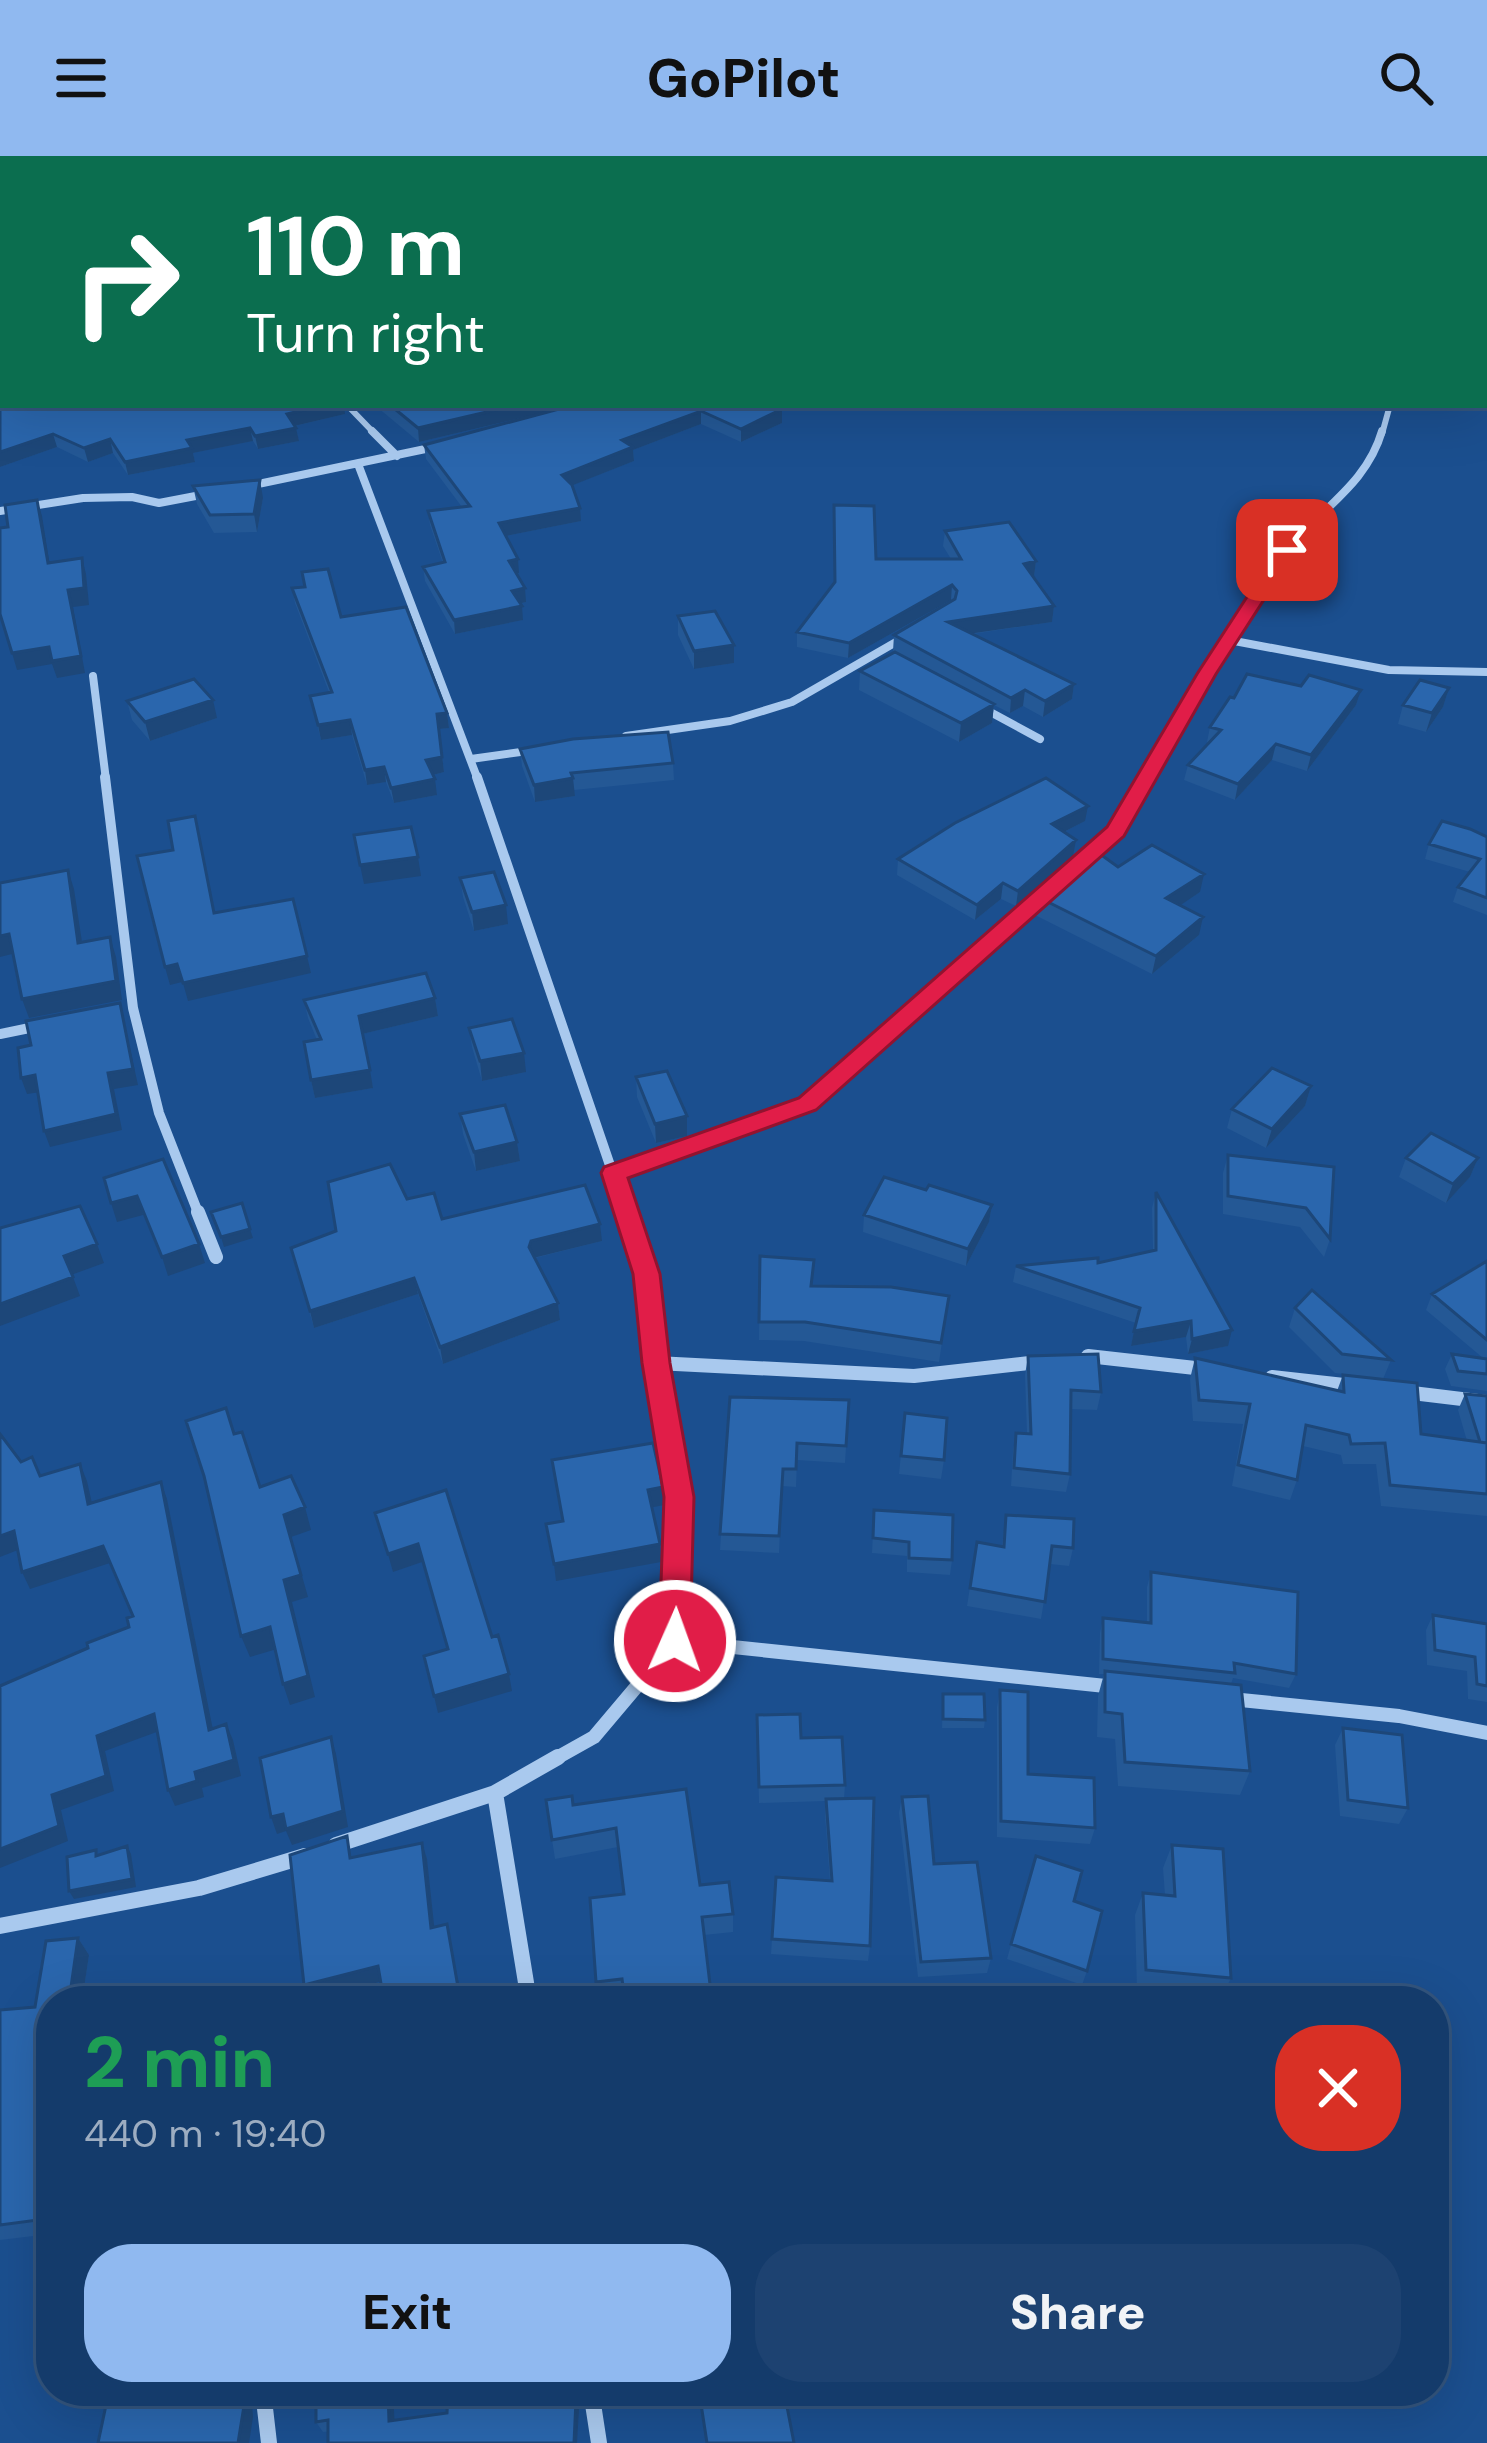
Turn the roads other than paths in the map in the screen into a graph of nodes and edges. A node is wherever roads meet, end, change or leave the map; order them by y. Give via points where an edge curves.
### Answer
1 (350, 408) edge
2 (1389, 408) edge
3 (440, 446) edge
4 (397, 456) junction
5 (358, 464) junction
6 (0, 511) edge
7 (914, 631) edge
8 (1229, 640) junction
9 (879, 653) junction
10 (899, 664) edge
11 (1487, 672) edge
12 (93, 676) dead end
13 (959, 696) edge
14 (612, 738) edge
15 (1040, 739) dead end
16 (541, 749) edge
17 (471, 759) junction
18 (1066, 877) edge
19 (1049, 892) edge
20 (134, 1008) junction
21 (111, 1012) edge
22 (67, 1021) edge
23 (0, 1034) edge
24 (614, 1173) junction
25 (216, 1257) dead end
26 (1069, 1358) edge
27 (1047, 1361) edge
28 (656, 1363) junction
29 (1224, 1371) edge
30 (1246, 1374) edge
31 (1487, 1402) edge
32 (675, 1641) junction
33 (1142, 1690) edge
34 (1212, 1697) edge
35 (1487, 1733) edge
36 (495, 1793) junction
37 (0, 1926) edge
38 (527, 1986) edge
39 (265, 2406) edge
40 (593, 2406) edge
41 (269, 2443) edge
42 (599, 2443) edge

1 - 4 street
2 - 8 street via 1376,453 1345,496 1287,550
3 - 4 street
4 - 5 street
5 - 6 street via 159,503 83,499
5 - 17 street
7 - 9 street
8 - 11 street via 1390,670
8 - 18 street via 1116,831
9 - 10 street
9 - 14 street via 792,702 730,721
12 - 20 street
13 - 15 street
16 - 17 street
17 - 24 street
19 - 24 street via 808,1104
20 - 21 street
20 - 25 street via 159,1113
22 - 23 street
24 - 28 street via 647,1274
26 - 29 street
27 - 28 street via 914,1376
28 - 32 street via 679,1497
30 - 31 street
32 - 33 street
32 - 36 street via 594,1737
34 - 35 street
36 - 37 street via 199,1888
36 - 38 street
39 - 41 street
40 - 42 street

